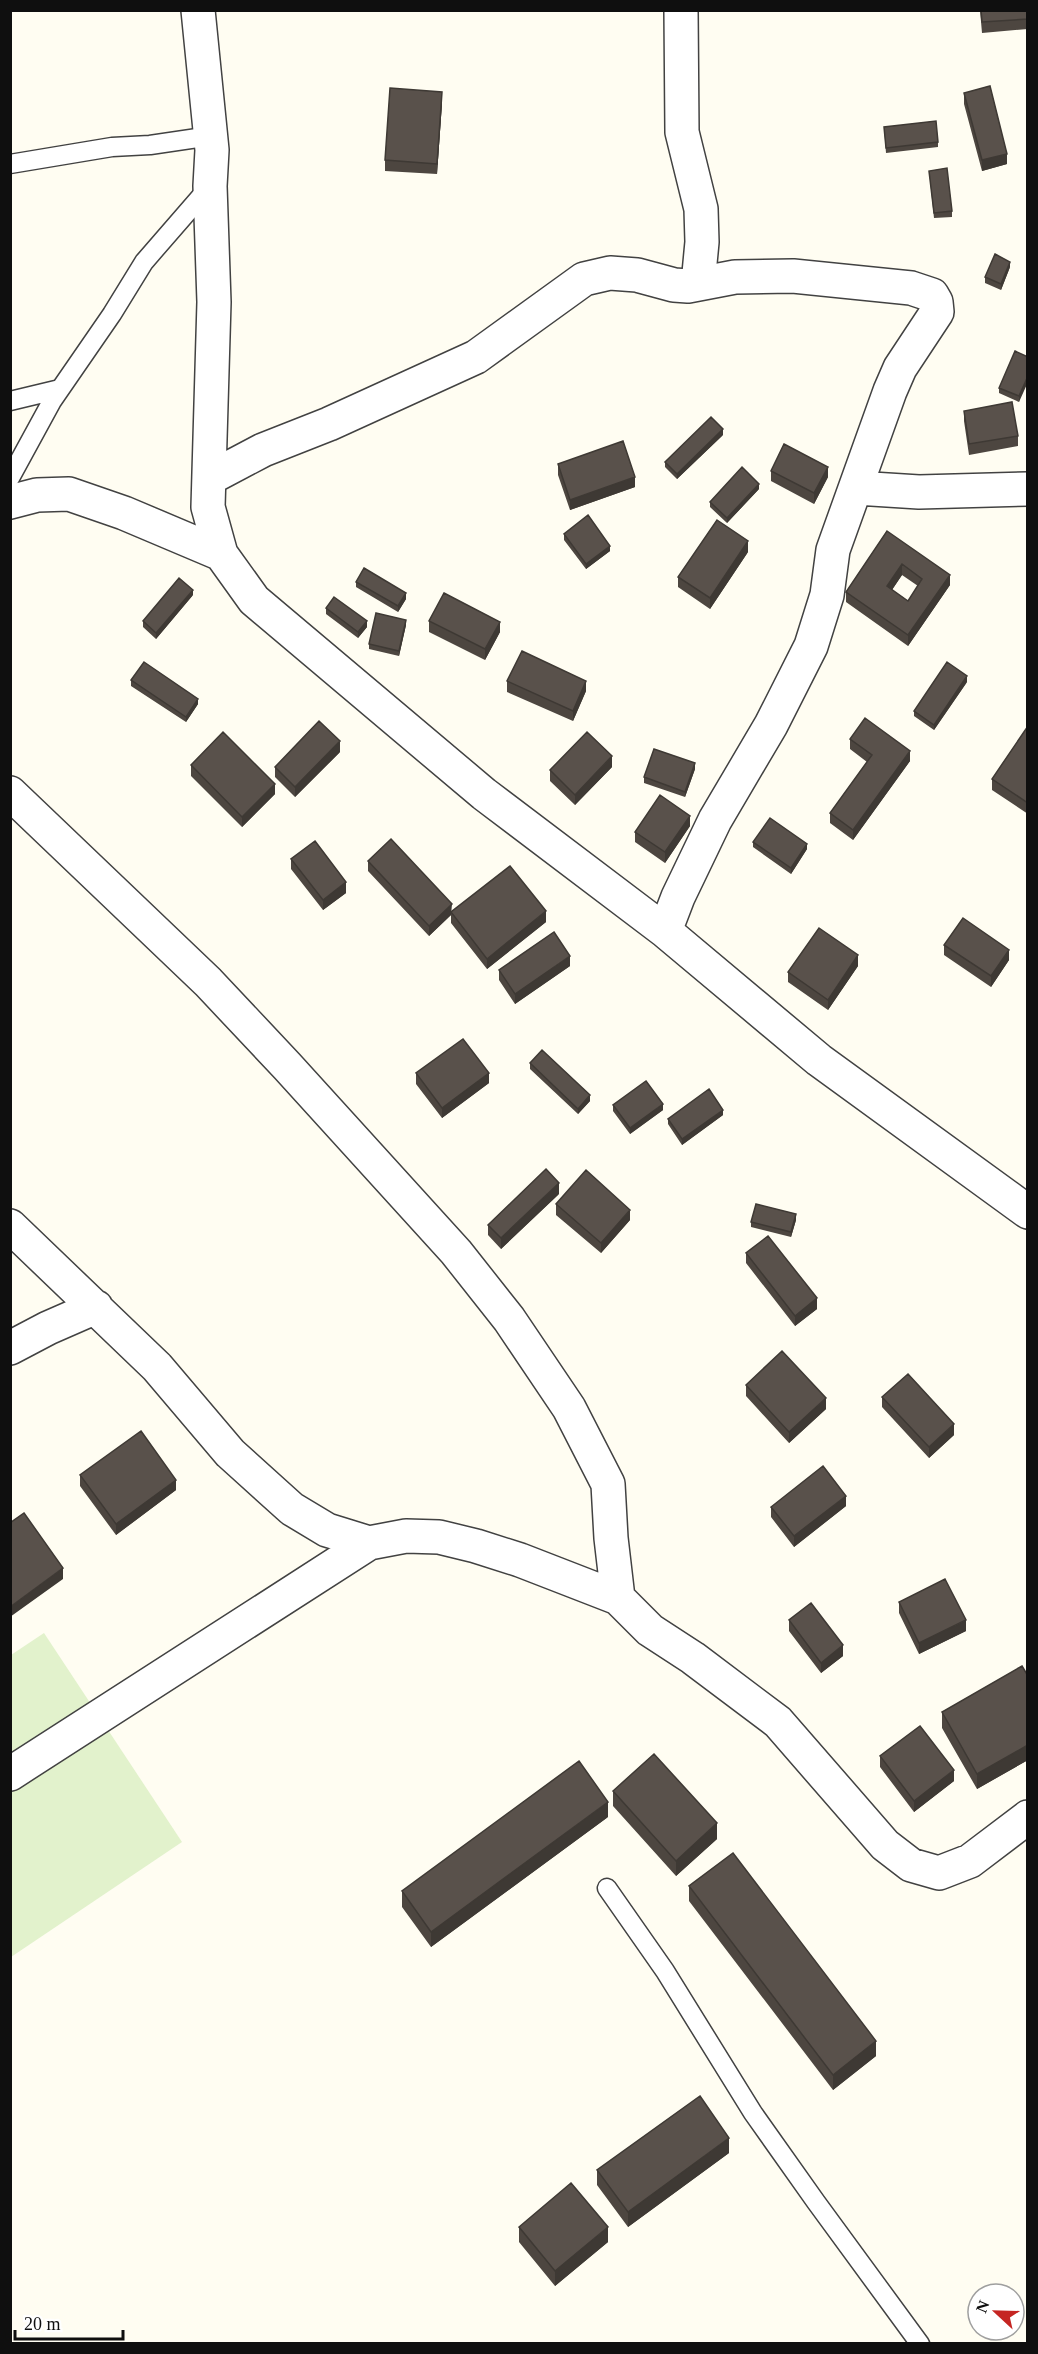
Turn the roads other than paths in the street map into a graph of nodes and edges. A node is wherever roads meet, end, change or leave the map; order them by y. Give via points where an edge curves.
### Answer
1 (198, 10) edge
2 (681, 10) edge
3 (211, 136) junction
4 (10, 164) edge
5 (210, 186) junction
6 (698, 284) junction
7 (60, 389) junction
8 (10, 400) edge
9 (10, 478) edge
10 (210, 478) junction
11 (856, 488) junction
12 (1028, 489) edge
13 (10, 502) edge
14 (221, 554) junction
15 (10, 793) edge
16 (665, 931) junction
17 (1028, 1212) edge
18 (10, 1226) edge
19 (96, 1307) junction
20 (10, 1348) edge
21 (369, 1543) junction
22 (618, 1598) junction
23 (10, 1774) edge
24 (1028, 1817) edge
25 (607, 1888) dead end
26 (920, 2343) edge

1 - 3 street
2 - 6 street via 682,132 701,209
3 - 4 lane
3 - 5 street
5 - 7 lane via 144,262
5 - 10 street via 214,302
6 - 10 street via 674,285 637,275 610,273 584,279 476,357 263,450
6 - 11 street via 735,277 793,276 911,288 932,295 937,312 900,369
7 - 8 lane
7 - 9 lane
10 - 14 street via 208,507
11 - 12 street via 919,492
11 - 16 street via 833,550 827,595 811,646 771,725 715,820
13 - 14 street via 37,495 69,494
14 - 16 street via 254,600 337,671 484,794
15 - 22 street via 208,982 456,1252 508,1319 569,1408 608,1484
16 - 17 street via 819,1060
18 - 19 street
19 - 20 street
19 - 21 street via 157,1367 230,1453 292,1509 327,1530
21 - 22 street via 406,1536 439,1537 520,1560
21 - 23 street
22 - 24 street via 651,1630 778,1722 885,1845 910,1865 939,1873 970,1861
25 - 26 lane via 753,2113

